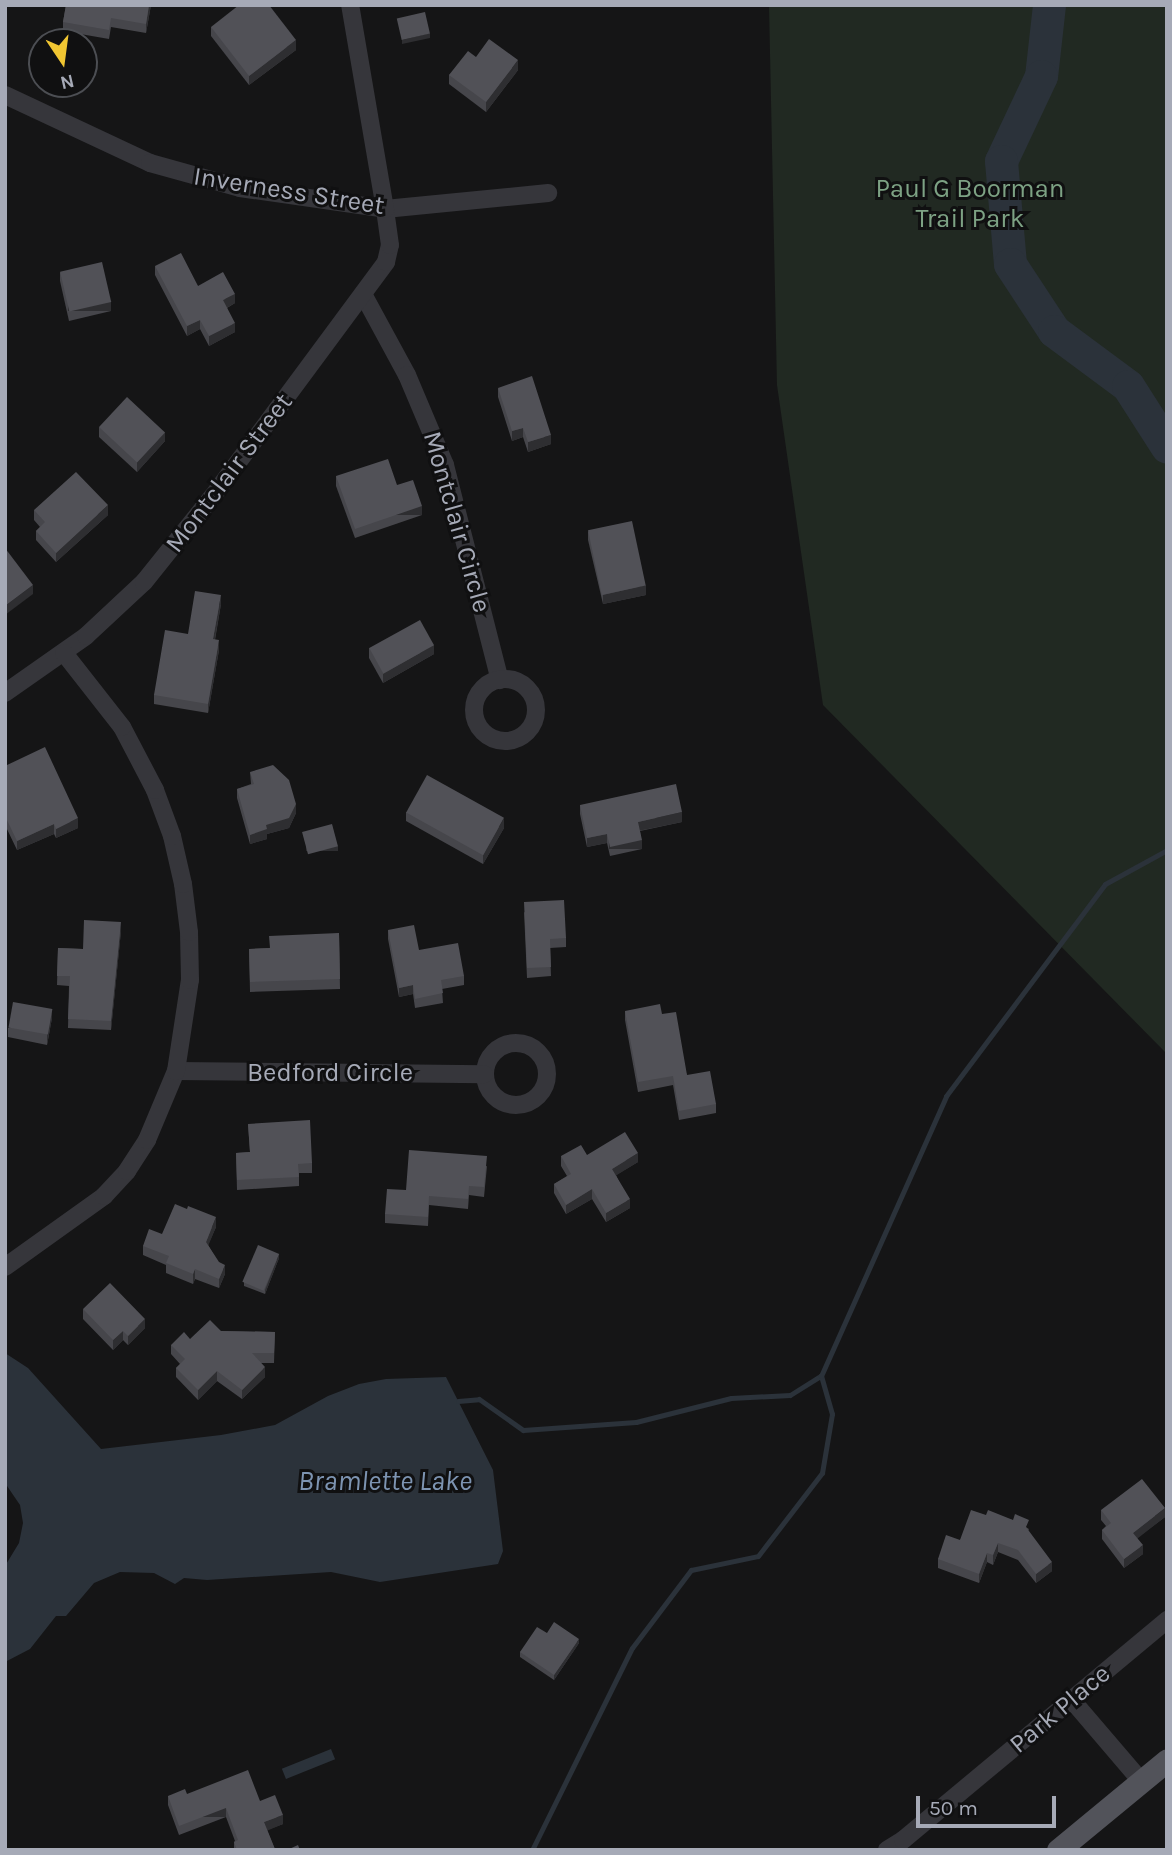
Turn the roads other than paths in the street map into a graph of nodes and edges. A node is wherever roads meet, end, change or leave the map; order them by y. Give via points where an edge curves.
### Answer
1 (350, 5) edge
2 (5, 95) edge
3 (548, 193) dead end
4 (385, 209) junction
5 (363, 294) junction
6 (64, 653) junction
7 (500, 680) dead end
8 (5, 693) edge
9 (176, 1071) junction
10 (484, 1074) dead end
11 (5, 1267) edge
12 (1167, 1620) edge
13 (1071, 1699) junction
14 (1167, 1760) edge
15 (1141, 1782) junction
16 (887, 1850) edge
17 (1058, 1850) edge

1 - 4 street, Montclair Street
2 - 4 street, Inverness Street via 122,151 194,177
3 - 4 street, Inverness Street
4 - 5 street, Montclair Street via 388,256
5 - 6 street, Montclair Street via 161,561 106,619
5 - 7 street, Montclair Circle via 407,375 445,465
6 - 8 street, Montclair Street
6 - 9 street via 134,747 155,790 178,860 191,969
9 - 10 street, Bedford Circle
9 - 11 street via 153,1129 120,1180 86,1212
12 - 13 street, Park Place
13 - 15 street
13 - 16 street, Park Place
14 - 15 main road
15 - 17 main road

